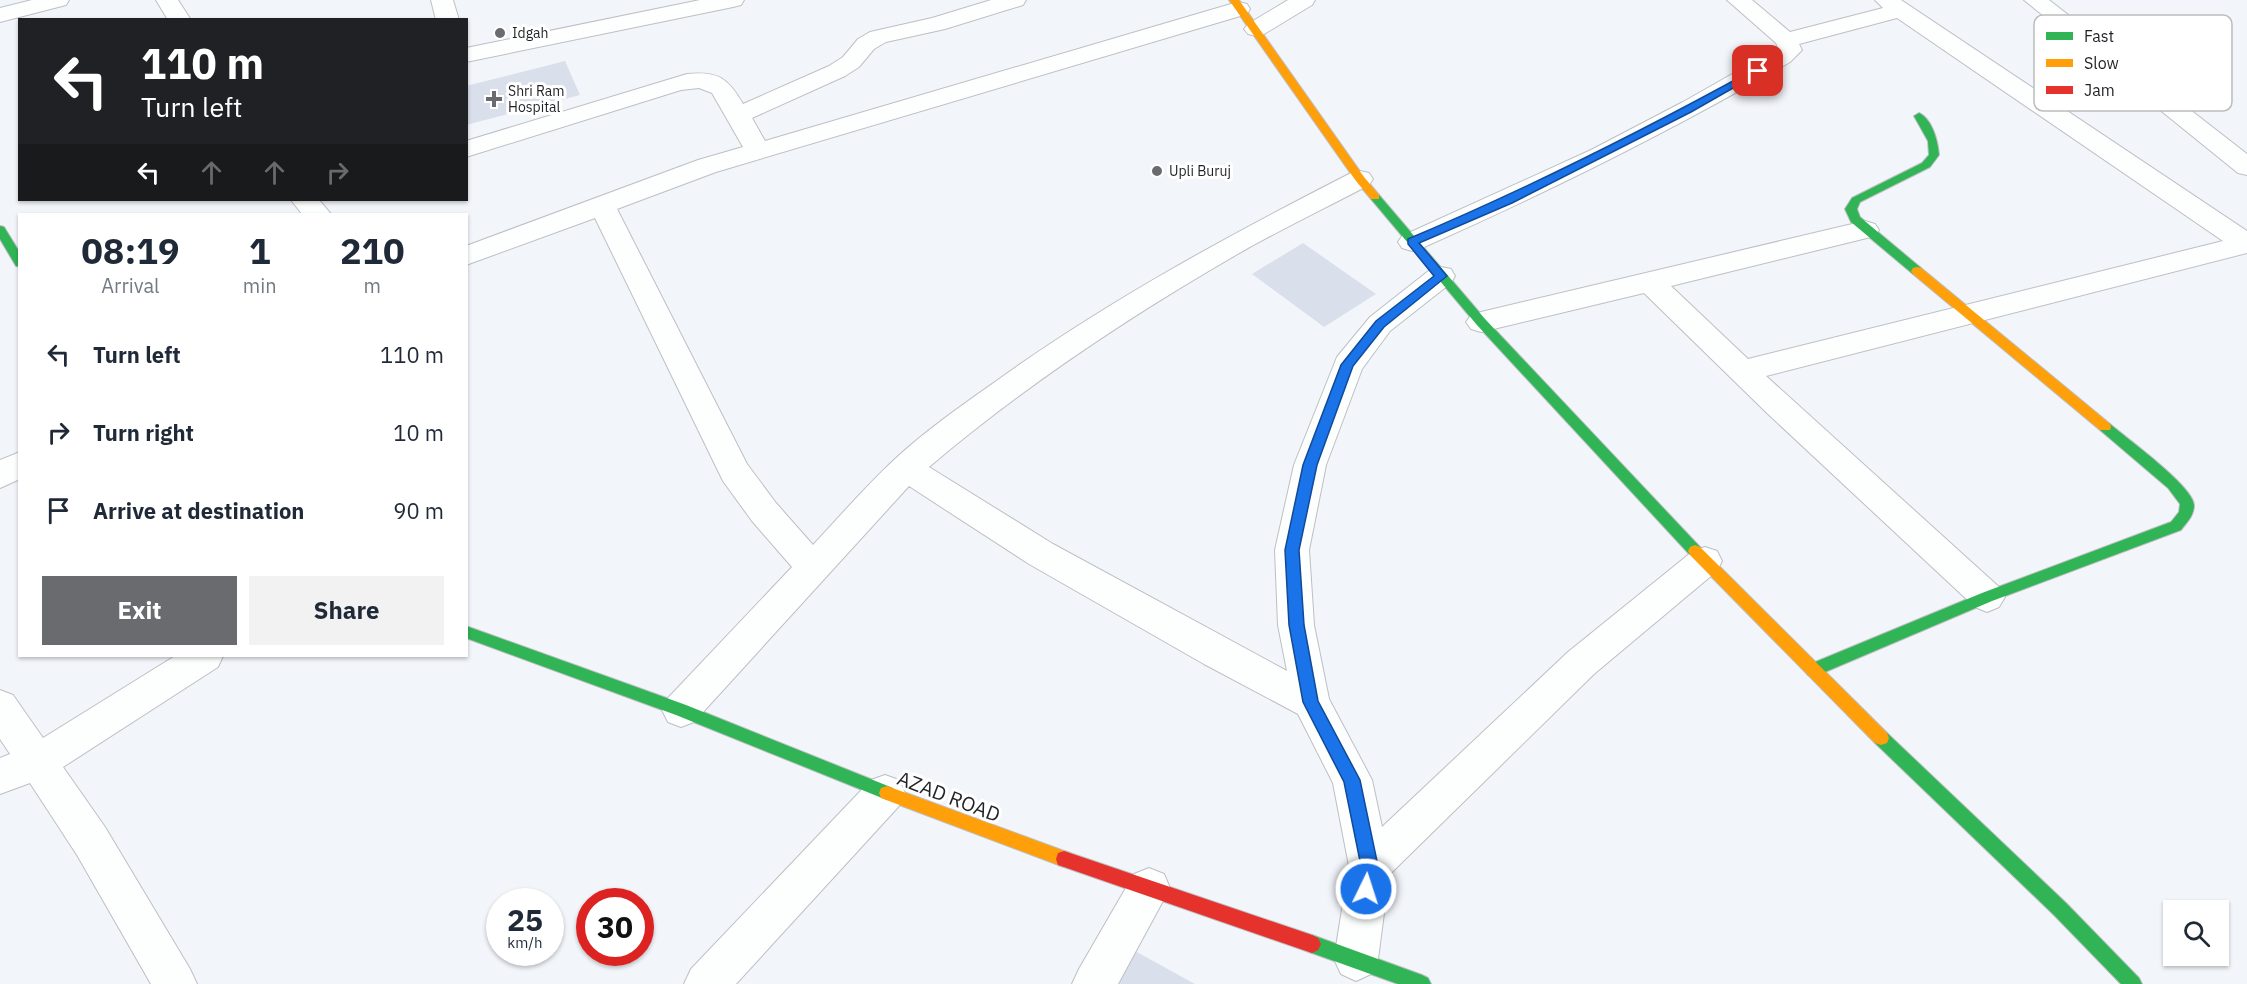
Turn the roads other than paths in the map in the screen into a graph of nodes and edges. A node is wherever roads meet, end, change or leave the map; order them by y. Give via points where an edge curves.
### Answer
1 (58, 0) edge
2 (167, 0) edge
3 (442, 0) edge
4 (733, 0) edge
5 (922, 0) edge
6 (1015, 0) edge
7 (1304, 0) edge
8 (1738, 0) edge
9 (2035, 0) edge
10 (1237, 4) edge
11 (1893, 5) edge
12 (0, 15) edge
13 (2054, 15) edge
14 (179, 18) edge
15 (447, 18) edge
16 (937, 24) junction
17 (1256, 29) junction
18 (1786, 40) junction
19 (468, 55) edge
20 (2034, 100) edge
21 (2051, 111) edge
22 (2176, 111) edge
23 (738, 115) junction
24 (1919, 116) dead end
25 (468, 148) edge
26 (758, 151) junction
27 (2247, 167) edge
28 (1360, 179) junction
29 (305, 201) edge
30 (602, 205) junction
31 (317, 213) edge
32 (0, 230) edge
33 (1865, 230) junction
34 (1412, 242) junction
35 (468, 255) edge
36 (18, 259) edge
37 (1441, 276) junction
38 (1649, 281) junction
39 (1967, 314) junction
40 (1480, 322) junction
41 (1742, 371) junction
42 (18, 465) edge
43 (906, 468) junction
44 (0, 475) edge
45 (1705, 561) junction
46 (813, 568) junction
47 (1987, 597) junction
48 (468, 633) edge
49 (204, 657) edge
50 (1813, 670) junction
51 (1311, 702) junction
52 (0, 707) edge
53 (681, 710) junction
54 (37, 763) junction
55 (0, 776) edge
56 (885, 792) junction
57 (1370, 866) junction
58 (1149, 888) junction
59 (1356, 958) junction
60 (175, 984) edge
61 (706, 984) edge
62 (1094, 984) edge
63 (1422, 984) edge
64 (2133, 984) edge

1 - 12 street
2 - 14 street
3 - 15 street
4 - 19 street
5 - 16 street
6 - 16 street
7 - 17 street
8 - 18 street
9 - 13 street
10 - 17 street
10 - 26 street
11 - 18 street
11 - 20 street
16 - 23 street via 878,37 837,71
17 - 28 street
18 - 34 street via 1790,50 1782,57 1708,99 1508,200
21 - 39 street via 2247,243
22 - 27 street
23 - 25 street via 722,88 713,82 694,80
23 - 26 street
24 - 33 street via 1932,141 1934,156 1926,165 1856,200 1851,209
26 - 30 street
28 - 34 street
28 - 43 street via 1239,242 1082,337 946,434
29 - 31 street
30 - 35 street
30 - 46 street via 735,472
32 - 36 street
33 - 38 street
33 - 39 street
34 - 37 street
37 - 40 street
37 - 51 street via 1380,324 1348,365 1310,465 1292,550 1296,625
38 - 40 street
38 - 41 street
39 - 41 street
39 - 47 street via 2173,484 2187,503 2186,514 2176,525
40 - 45 street
41 - 47 street
42 - 44 street
43 - 46 street
43 - 51 street via 1041,554
45 - 50 street
45 - 57 street via 1581,663
46 - 53 street
47 - 50 street
48 - 53 street, AZAD ROAD
49 - 54 street
50 - 64 street
51 - 57 street via 1352,780
52 - 54 street
53 - 56 street, AZAD ROAD
54 - 55 street
54 - 60 street via 91,842
56 - 58 street, AZAD ROAD
56 - 61 street
57 - 59 street
58 - 59 street, AZAD ROAD
58 - 62 street
59 - 63 street, AZAD ROAD

